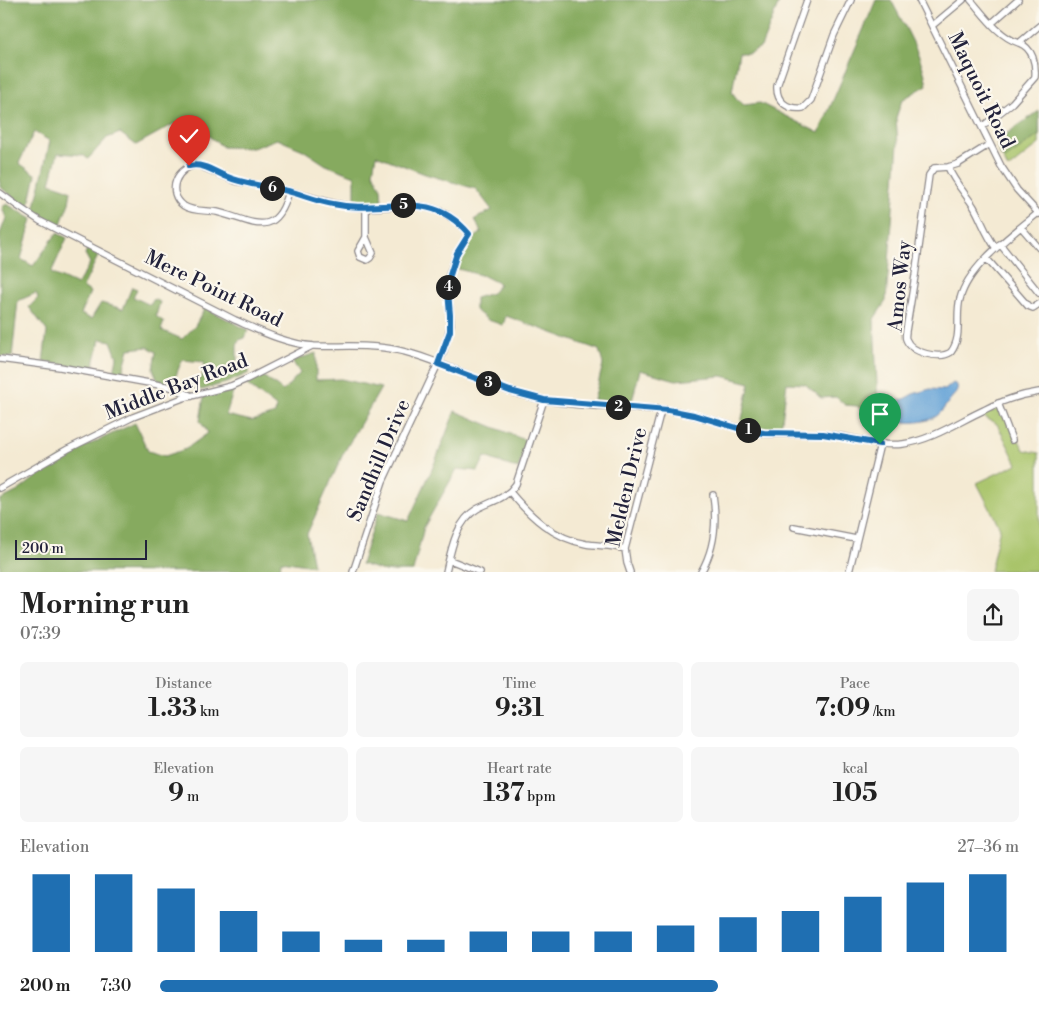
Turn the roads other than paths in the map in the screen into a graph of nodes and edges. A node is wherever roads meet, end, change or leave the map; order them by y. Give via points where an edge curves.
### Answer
1 (807, 0) edge
2 (851, 0) edge
3 (920, 0) edge
4 (963, 0) edge
5 (971, 0) edge
6 (1018, 0) edge
7 (992, 23) junction
8 (933, 25) junction
9 (1039, 26) edge
10 (1019, 43) junction
11 (1037, 77) edge
12 (982, 127) junction
13 (990, 144) junction
14 (948, 167) junction
15 (289, 192) junction
16 (0, 193) edge
17 (366, 207) junction
18 (1038, 213) edge
19 (1021, 227) junction
20 (366, 237) dead end
21 (998, 246) junction
22 (1039, 248) edge
23 (987, 259) junction
24 (1039, 293) edge
25 (1039, 304) edge
26 (312, 346) junction
27 (0, 359) edge
28 (438, 364) junction
29 (1039, 392) edge
30 (192, 396) junction
31 (544, 400) junction
32 (998, 403) junction
33 (661, 410) junction
34 (1012, 440) dead end
35 (880, 444) junction
36 (0, 488) edge
37 (510, 492) junction
38 (713, 495) dead end
39 (794, 527) dead end
40 (856, 539) junction
41 (625, 549) junction
42 (450, 560) junction
43 (353, 572) edge
44 (446, 572) edge
45 (480, 572) edge
46 (630, 572) edge
47 (701, 572) edge
48 (849, 572) edge

1 - 2 street via 777,86 781,102 794,109 803,108 811,100 834,35
3 - 8 street, Maquoit Road
4 - 8 street
5 - 7 street
6 - 7 street
7 - 10 street via 1008,38
8 - 12 street, Maquoit Road
9 - 10 street
10 - 11 street via 1026,46 1034,60
11 - 12 street
12 - 13 street, Maquoit Road
13 - 14 street, Amos Way
13 - 18 street, Maquoit Road via 1012,182
14 - 21 street via 987,235
14 - 23 street, Amos Way via 934,168 929,175 906,331 909,344 933,355 951,352 958,336 958,308 962,293 968,279
15 - 15 street via 241,182 198,165 182,170 174,186 178,198 188,208 258,225 277,217
15 - 17 street via 332,204
16 - 26 street, Mere Point Road via 40,221 234,320 273,336
17 - 20 street
17 - 28 street, Sandhill Drive via 426,206 446,214 469,234 457,253 450,275 450,331
18 - 19 street, Amos Way
19 - 21 street, Amos Way
19 - 22 street
21 - 23 street, Amos Way
21 - 24 street
23 - 25 street via 1030,307
26 - 28 street, Mere Point Road via 386,348
26 - 30 street, Middle Bay Road via 231,386
27 - 30 street via 171,386
28 - 31 street, Mere Point Road
28 - 43 street, Sandhill Drive via 383,481
29 - 32 street, Mere Point Road
30 - 36 street, Middle Bay Road via 133,416
31 - 33 street, Mere Point Road
31 - 37 street via 526,458
32 - 34 street
32 - 35 street, Mere Point Road via 920,440
33 - 35 street, Mere Point Road via 694,415 744,430 823,434
33 - 41 street, Melden Drive
35 - 40 street
37 - 41 street via 536,520 559,535 579,543
37 - 42 street via 464,520
38 - 47 street via 715,526
39 - 40 street
40 - 48 street
41 - 46 street, Melden Drive
42 - 44 street
42 - 45 street

